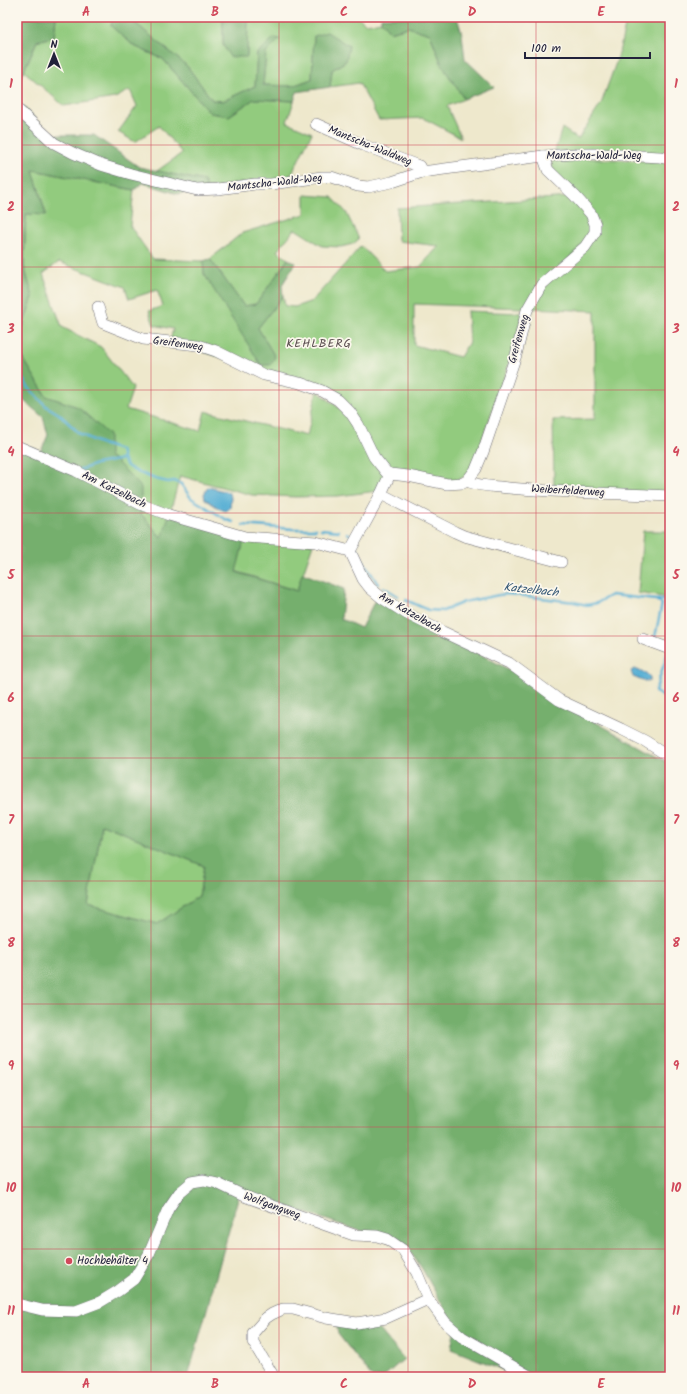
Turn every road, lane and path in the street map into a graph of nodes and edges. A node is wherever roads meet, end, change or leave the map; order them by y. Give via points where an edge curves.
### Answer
1 (17, 110) edge
2 (316, 124) dead end
3 (542, 156) junction
4 (670, 159) edge
5 (422, 172) junction
6 (98, 307) dead end
7 (17, 446) edge
8 (390, 474) junction
9 (467, 481) junction
10 (381, 494) junction
11 (670, 496) edge
12 (350, 551) junction
13 (561, 562) dead end
14 (643, 639) dead end
15 (670, 649) edge
16 (670, 757) edge
17 (428, 1299) junction
18 (17, 1304) edge
19 (274, 1377) edge
20 (531, 1377) edge

1 - 5 street, Mantscha-Wald-Weg via 54,143 73,153 131,174 197,190 322,177 368,187
2 - 5 street, Mantscha-Waldweg via 419,166
3 - 4 street, Mantscha-Wald-Weg via 594,154
3 - 5 street, Mantscha-Wald-Weg
3 - 9 street, Greifenweg via 548,170 591,214 595,232 585,246 542,284 526,313 516,355 489,435 476,469
6 - 8 street, Greifenweg via 103,323 143,339 198,345 264,375 300,383 338,400 358,424 374,457
7 - 12 street, Am Katzelbach via 170,516 245,537 316,542
8 - 9 street via 447,484
8 - 10 street
9 - 11 street, Weiberfelderweg via 518,489
10 - 12 street
10 - 13 street via 455,532
12 - 16 street, Am Katzelbach via 363,579 382,598 407,614 508,663 559,700 621,728
14 - 15 street
17 - 18 street, Wolfgangweg via 403,1250 387,1239 354,1235 204,1180 192,1182 179,1193 168,1209 149,1254 134,1279 118,1291 100,1302 76,1311 42,1310
17 - 19 street via 386,1318 357,1322 326,1318 288,1308 272,1314 255,1331 253,1342
17 - 20 street, Wolfgangweg via 452,1329

